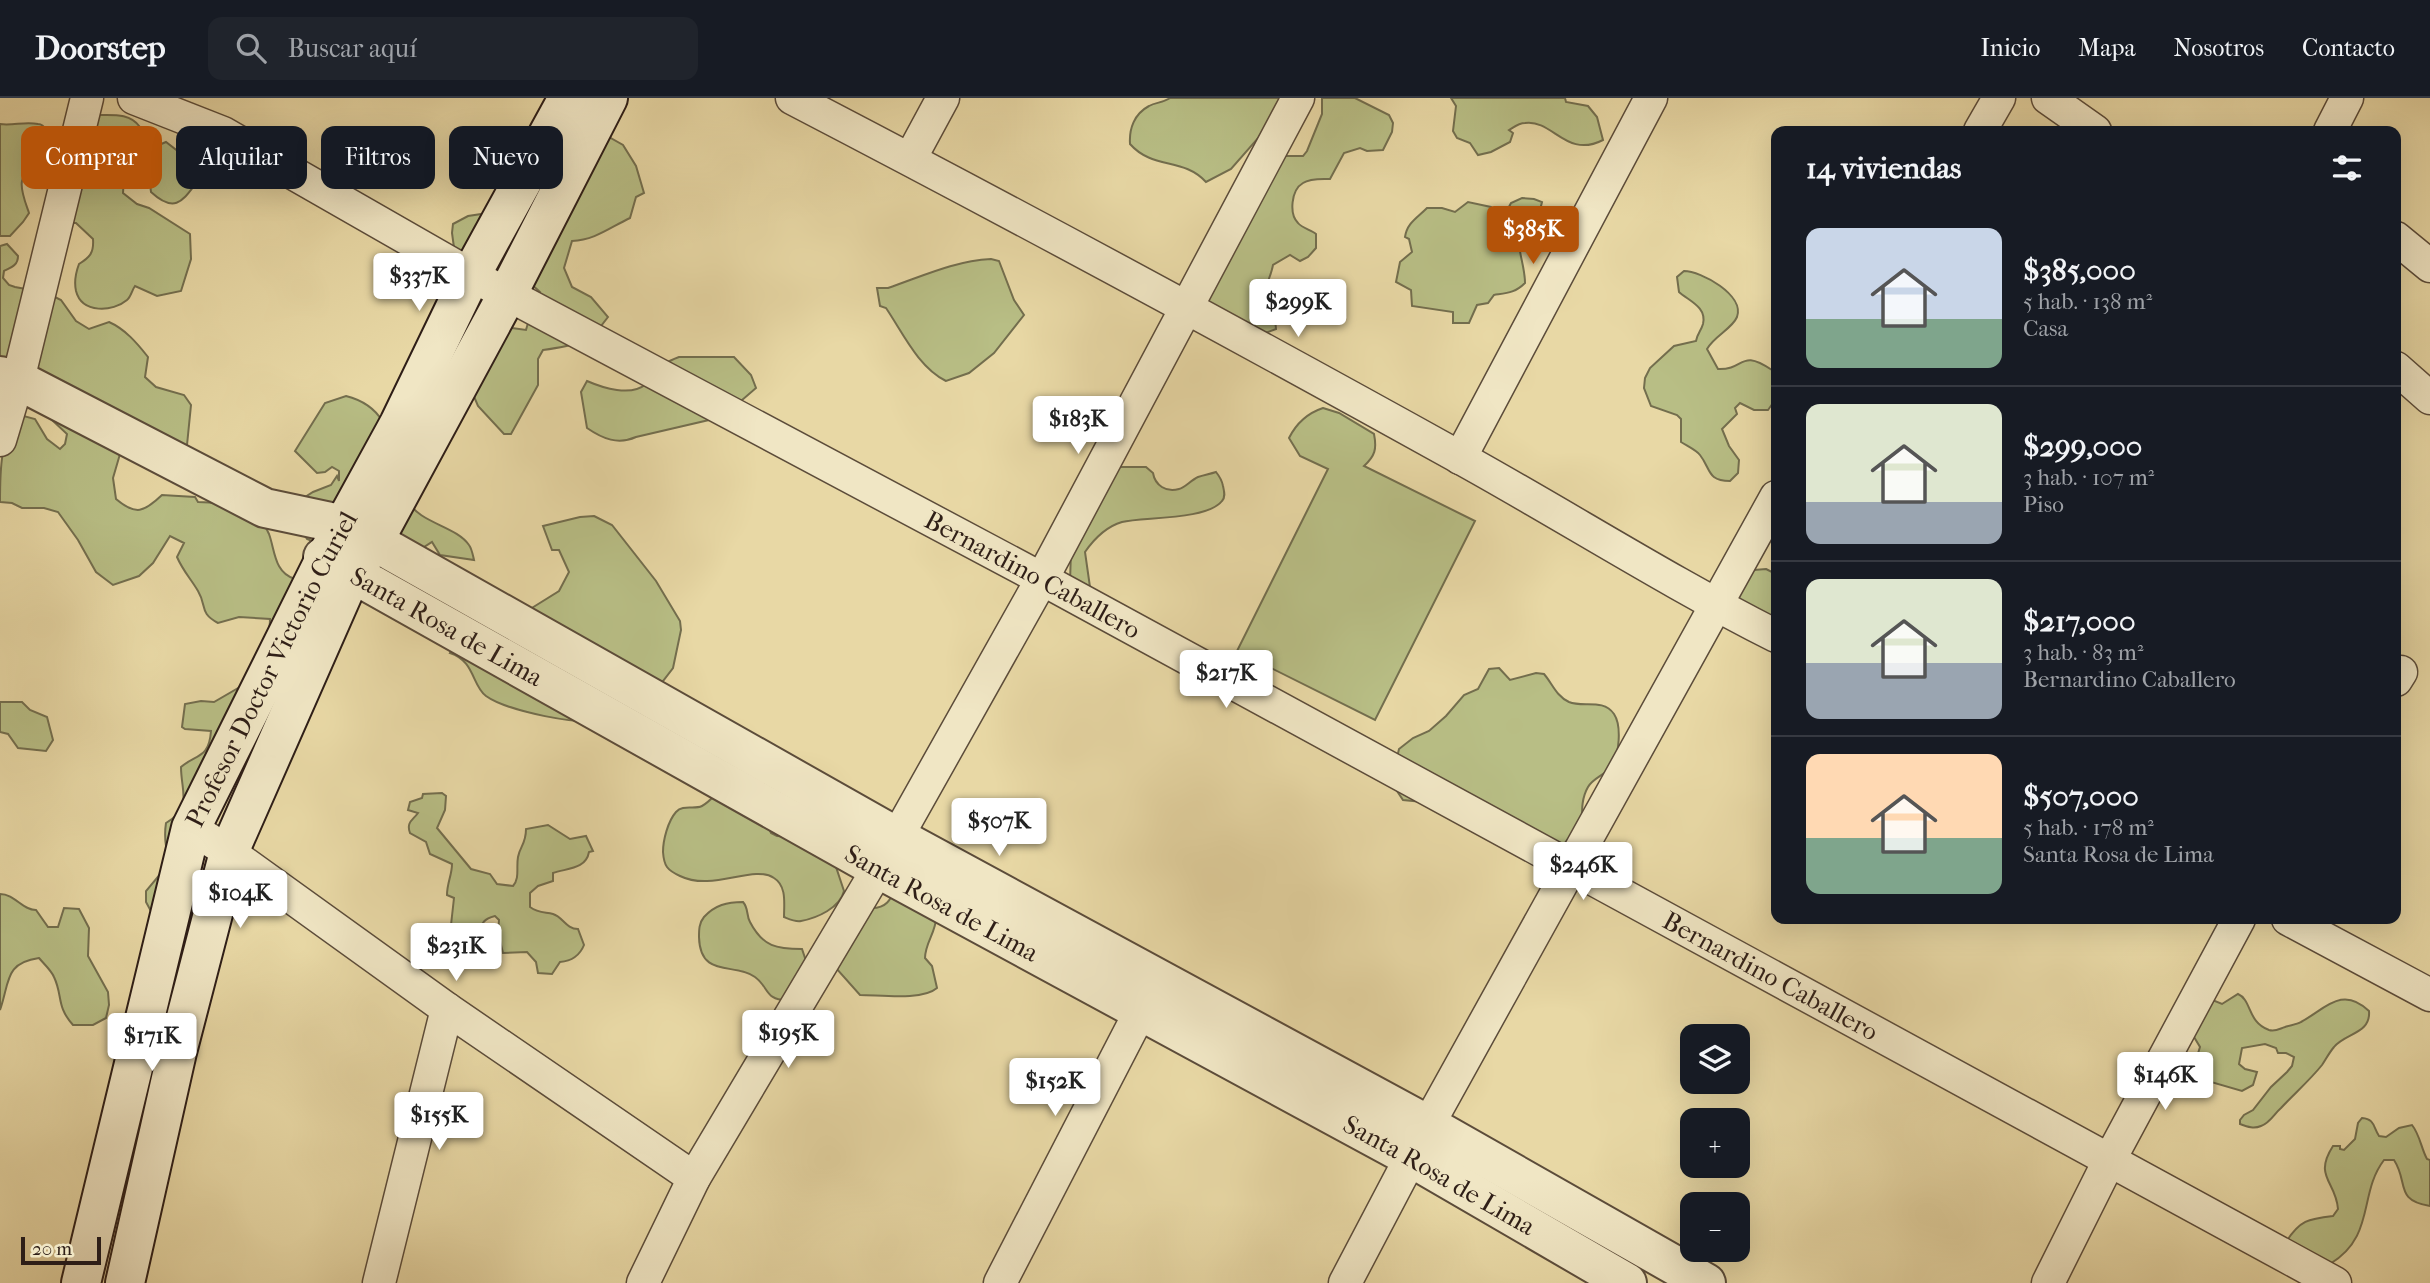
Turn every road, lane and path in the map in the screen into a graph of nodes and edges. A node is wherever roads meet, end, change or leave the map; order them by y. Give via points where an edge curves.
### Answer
1 (87, 98) edge
2 (134, 98) edge
3 (568, 98) edge
4 (608, 98) edge
5 (792, 98) edge
6 (943, 98) edge
7 (1298, 98) edge
8 (1651, 98) edge
9 (1999, 98) edge
10 (2048, 98) edge
11 (2347, 98) edge
12 (1983, 126) edge
13 (2088, 126) edge
14 (2333, 126) edge
15 (910, 159) junction
16 (2401, 242) edge
17 (2430, 266) edge
18 (471, 275) junction
19 (508, 295) junction
20 (1187, 308) junction
21 (2401, 372) edge
22 (9, 378) edge
23 (2430, 398) edge
24 (0, 440) edge
25 (1460, 458) junction
26 (1771, 506) edge
27 (265, 508) junction
28 (359, 533) junction
29 (338, 567) junction
30 (1042, 579) junction
31 (1716, 605) junction
32 (1771, 633) edge
33 (191, 828) junction
34 (897, 837) junction
35 (229, 852) junction
36 (877, 868) junction
37 (1571, 869) junction
38 (2236, 924) edge
39 (2297, 924) edge
40 (1157, 977) junction
41 (2430, 995) edge
42 (447, 1009) junction
43 (1140, 1012) junction
44 (139, 1043) junction
45 (177, 1052) junction
46 (1420, 1141) junction
47 (2110, 1159) junction
48 (694, 1178) junction
49 (1692, 1280) edge
50 (80, 1283) edge
51 (125, 1283) edge
52 (379, 1283) edge
53 (643, 1283) edge
54 (1000, 1283) edge
55 (1345, 1283) edge
56 (1627, 1283) edge
57 (2049, 1283) edge
58 (2335, 1283) edge

1 - 22 street
2 - 18 street, Bernardino Caballero via 223,133
3 - 18 street, Profesor Doctor Victorio Curiel
4 - 19 street, Profesor Doctor Victorio Curiel
5 - 15 street
6 - 15 street
7 - 20 street
8 - 25 street
9 - 12 street
10 - 13 street
11 - 14 street
15 - 20 street
16 - 17 street
18 - 19 street, Bernardino Caballero
18 - 28 street, Profesor Doctor Victorio Curiel via 399,424
19 - 28 street, Profesor Doctor Victorio Curiel
19 - 30 street, Bernardino Caballero
20 - 25 street
20 - 30 street
21 - 23 street
22 - 24 street
22 - 27 street
25 - 31 street
26 - 31 street
27 - 28 street
27 - 29 street, Santa Rosa de Lima
28 - 29 street, Profesor Doctor Victorio Curiel
28 - 34 street
29 - 33 street, Profesor Doctor Victorio Curiel
29 - 35 street, Profesor Doctor Victorio Curiel
29 - 36 street, Santa Rosa de Lima
30 - 34 street
30 - 37 street, Bernardino Caballero
31 - 32 street
31 - 37 street
33 - 35 street
33 - 44 street, Profesor Doctor Victorio Curiel
34 - 36 street
34 - 40 street
35 - 42 street
35 - 45 street, Profesor Doctor Victorio Curiel
36 - 43 street, Santa Rosa de Lima
36 - 48 street
37 - 46 street
37 - 47 street, Bernardino Caballero
38 - 47 street
39 - 41 street
40 - 43 street
40 - 46 street
42 - 48 street
42 - 52 street
43 - 46 street, Santa Rosa de Lima
43 - 54 street
44 - 45 street
44 - 50 street, Profesor Doctor Victorio Curiel
45 - 51 street, Profesor Doctor Victorio Curiel
46 - 49 street
46 - 55 street
46 - 56 street, Santa Rosa de Lima
47 - 57 street
47 - 58 street, Bernardino Caballero
48 - 53 street

